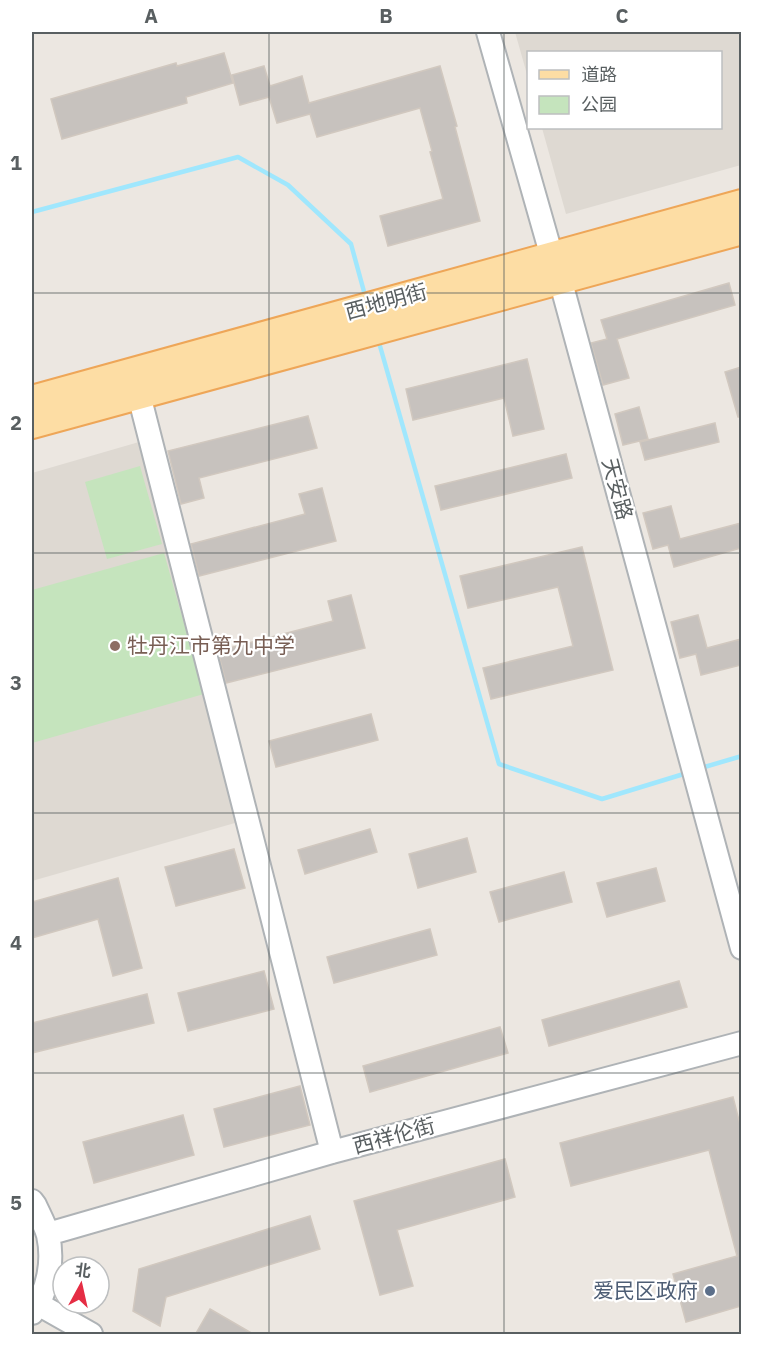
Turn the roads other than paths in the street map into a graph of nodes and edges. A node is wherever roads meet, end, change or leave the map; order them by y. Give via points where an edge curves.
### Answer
1 (488, 32) edge
2 (741, 204) edge
3 (741, 230) edge
4 (556, 268) junction
5 (139, 395) junction
6 (32, 400) edge
7 (32, 424) edge
8 (741, 948) edge
9 (741, 1043) edge
10 (332, 1152) junction
11 (32, 1201) edge
12 (48, 1234) junction
13 (35, 1309) edge
14 (91, 1335) edge

1 - 4 street, 天安路
2 - 4 main road, 西地明街
3 - 4 main road, 西地明街
4 - 5 main road, 西地明街
4 - 6 main road, 西地明街
4 - 8 street, 天安路
5 - 7 main road, 西地明街
5 - 10 street
9 - 10 street, 西祥伦街
10 - 12 street, 西祥伦街
11 - 12 street
12 - 13 street via 47,1282
13 - 14 street

